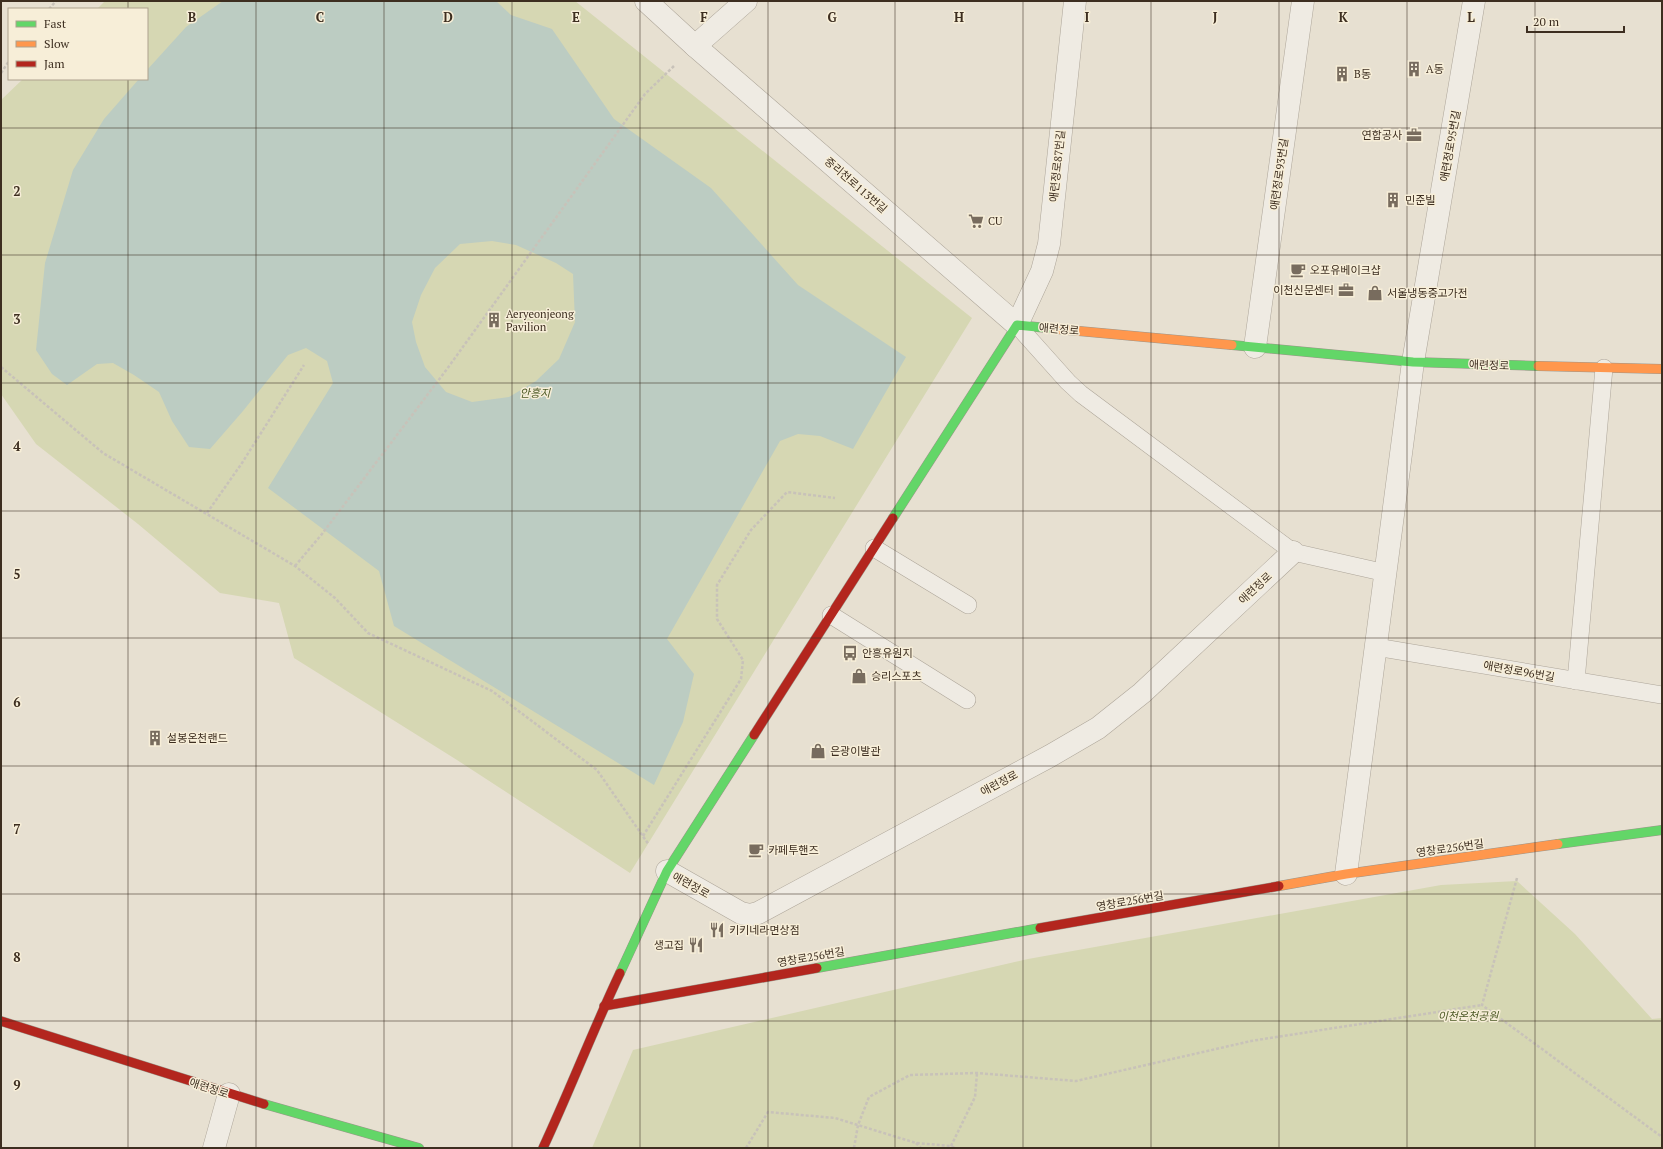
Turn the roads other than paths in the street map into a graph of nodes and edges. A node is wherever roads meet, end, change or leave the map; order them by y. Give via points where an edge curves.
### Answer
1 (646, 1) edge
2 (746, 1) edge
3 (1075, 1) edge
4 (1304, 1) edge
5 (1474, 1) edge
6 (695, 46) junction
7 (1017, 325) junction
8 (1256, 347) junction
9 (1413, 362) junction
10 (1604, 368) junction
11 (1662, 369) edge
12 (874, 548) junction
13 (1293, 552) junction
14 (1386, 573) junction
15 (968, 605) dead end
16 (831, 615) junction
17 (1376, 647) junction
18 (1576, 680) junction
19 (1662, 695) edge
20 (967, 700) dead end
21 (1662, 830) edge
22 (667, 872) junction
23 (1346, 874) junction
24 (604, 1006) junction
25 (1, 1021) edge
26 (229, 1094) junction
27 (214, 1148) edge
28 (419, 1148) edge
29 (543, 1148) edge

1 - 6 street, 중리천로113번길
2 - 6 street
3 - 7 street, 애련정로87번길 via 1049,244 1042,271
4 - 8 street, 애련정로93번길
5 - 9 street, 애련정로95번길
6 - 7 street, 중리천로113번길
7 - 8 street, 애련정로
7 - 12 street, 애련정로
7 - 13 lane, 애련정로 via 1081,394
8 - 9 street, 애련정로
9 - 10 street, 애련정로
9 - 14 street
10 - 11 street, 애련정로
10 - 18 lane
12 - 15 lane
12 - 16 street, 애련정로
13 - 14 lane, 애련정로
13 - 22 street, 애련정로 via 1142,693 1098,728 758,912 750,915 741,913
14 - 17 street
16 - 20 lane
16 - 22 street, 애련정로
17 - 18 lane, 애련정로96번길
17 - 23 street
18 - 19 lane, 애련정로96번길
21 - 23 street, 영창로256번길
22 - 24 street, 애련정로
23 - 24 street, 영창로256번길
24 - 29 street, 애련정로
25 - 26 street, 애련정로
26 - 27 street
26 - 28 street, 애련정로

